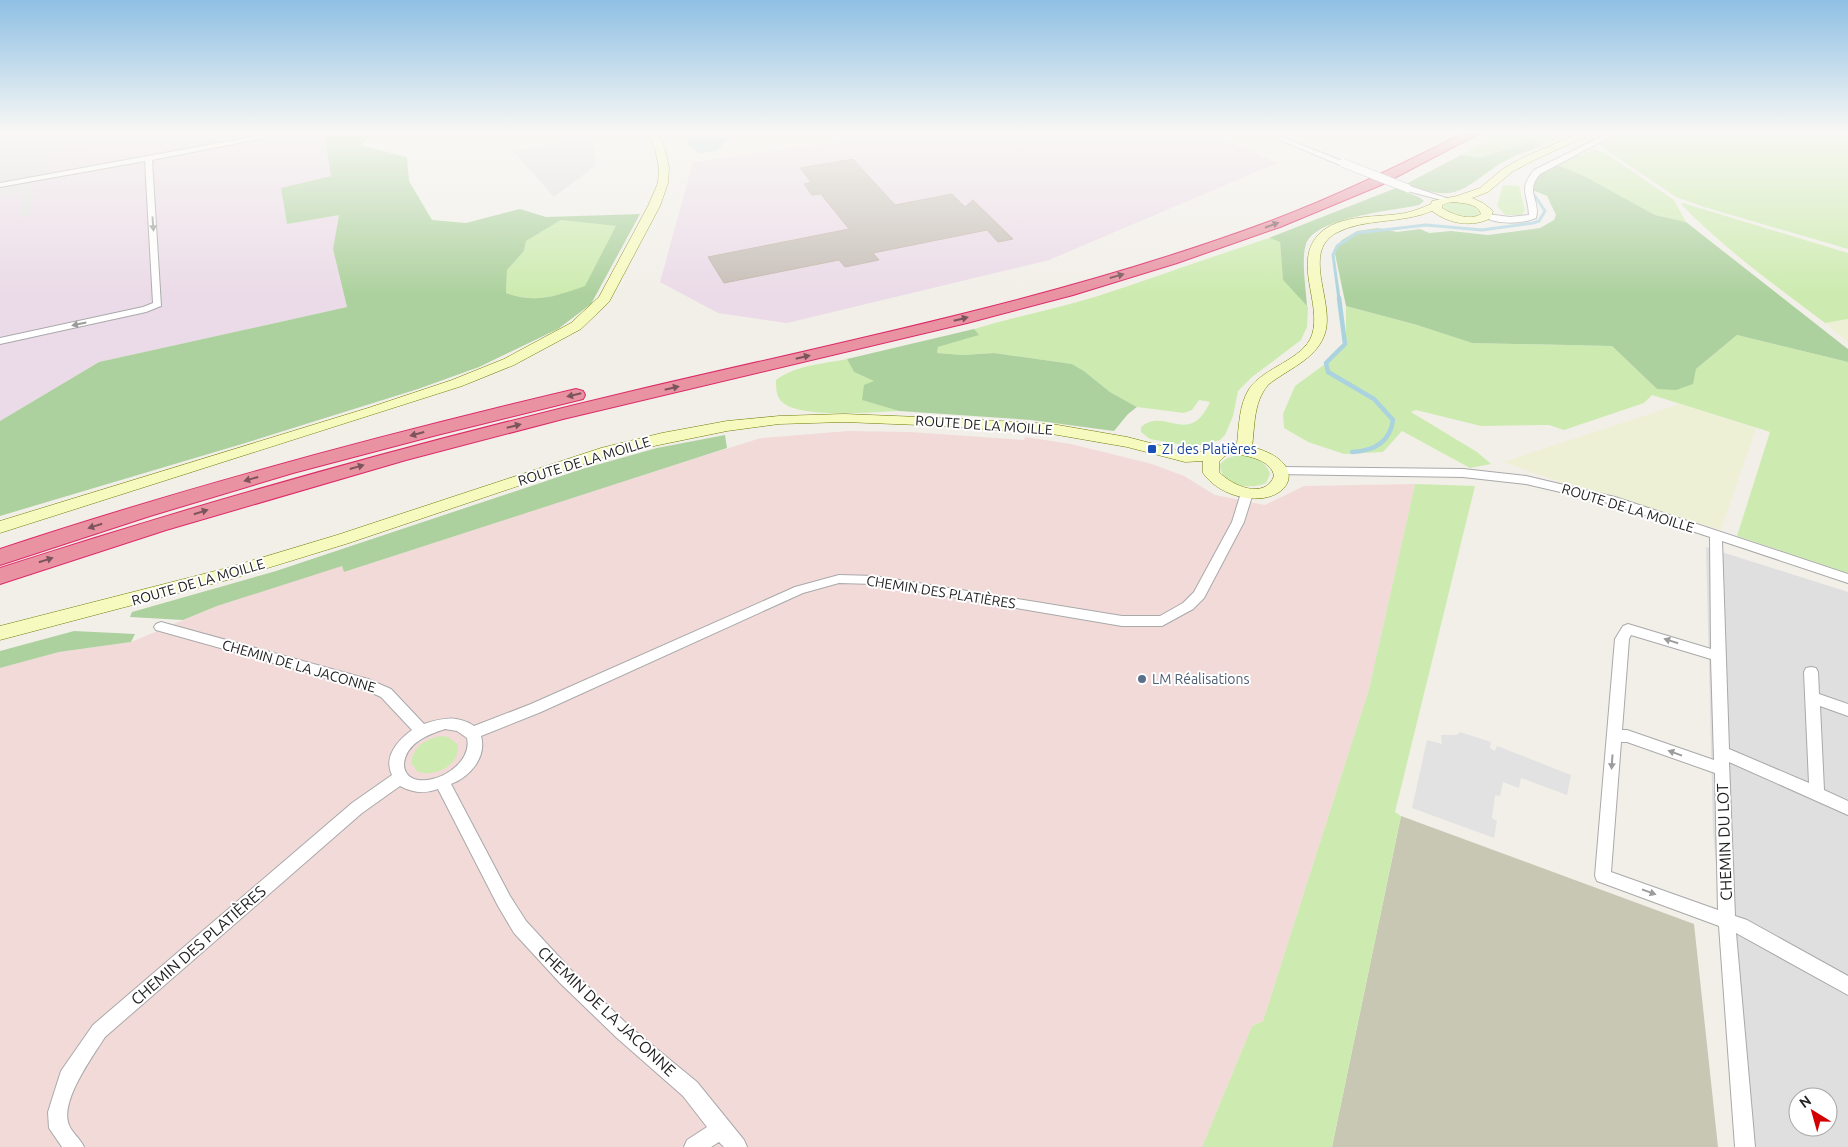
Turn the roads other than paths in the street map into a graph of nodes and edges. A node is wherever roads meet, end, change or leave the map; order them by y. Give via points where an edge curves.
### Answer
1 (150, 187) edge
2 (662, 187) edge
3 (1332, 187) edge
4 (1365, 187) edge
5 (1403, 187) edge
6 (1488, 187) edge
7 (1527, 187) edge
8 (1484, 190) junction
9 (1459, 199) junction
10 (1439, 203) junction
11 (1485, 211) junction
12 (1408, 215) junction
13 (1449, 217) junction
14 (0, 341) edge
15 (1244, 449) junction
16 (1215, 456) junction
17 (1185, 457) junction
18 (1280, 471) junction
19 (1215, 479) junction
20 (1247, 494) junction
21 (0, 527) edge
22 (1716, 536) junction
23 (0, 556) edge
24 (0, 576) edge
25 (1848, 579) edge
26 (161, 627) dead end
27 (0, 633) edge
28 (1718, 656) junction
29 (1811, 672) dead end
30 (1813, 698) junction
31 (1848, 710) edge
32 (420, 730) junction
33 (473, 733) junction
34 (1614, 737) junction
35 (1720, 752) junction
36 (1721, 769) junction
37 (400, 778) junction
38 (443, 783) junction
39 (1817, 795) junction
40 (1848, 808) edge
41 (1727, 920) junction
42 (1848, 986) edge
43 (721, 1129) junction
44 (74, 1147) edge
45 (694, 1147) edge
46 (737, 1147) edge
47 (1745, 1147) edge

1 -> 14 street via 158,304 146,310
2 - 21 street via 604,299 576,326 509,362 373,412
3 -> 23 highway via 1183,242 1104,267 921,315 576,394 394,440 219,488
24 -> 4 highway via 203,511 388,458 997,310 1132,272 1248,233
5 - 10 street, bridge
6 - 8 street
7 - 11 street via 1533,207 1532,216 1527,219 1518,220
8 - 9 street
8 - 11 street
9 - 10 street
9 - 11 street
10 - 12 street
10 - 13 street via 1438,210
11 - 13 street via 1476,220
12 - 13 street
12 - 15 street via 1348,225 1333,230 1318,242 1314,254 1320,321 1318,336 1308,349 1256,390
15 - 16 street via 1227,450
15 - 18 street via 1267,457 1276,463
16 - 17 street, ROUTE DE LA MOILLE
16 - 19 street via 1210,467
17 - 19 street, ROUTE DE LA MOILLE
17 - 27 street, ROUTE DE LA MOILLE via 1127,442 1052,429 945,422 844,418 779,420 718,427 606,452 230,574
18 - 20 street via 1282,477 1275,488
18 - 22 street, ROUTE DE LA MOILLE via 1463,473 1526,480 1610,500
19 - 20 street via 1223,486
20 - 33 street, CHEMIN DES PLATIÈRES via 1238,522 1199,595 1188,606 1162,620 1122,621 875,580 839,579 798,590 544,705
22 - 25 street, ROUTE DE LA MOILLE
22 - 28 street, CHEMIN DU LOT
26 - 32 street, CHEMIN DE LA JACONNE via 363,683 386,693
28 -> 34 street via 1628,629 1622,640
28 - 35 street, CHEMIN DU LOT
29 - 30 street
30 - 31 street
30 - 39 street
32 - 33 street via 456,723
32 - 37 street via 398,752 395,768
33 - 38 street via 476,743 468,765
36 -> 34 street via 1627,736
34 -> 41 street via 1603,876
35 - 36 street, CHEMIN DU LOT
35 - 39 street
36 - 41 street, CHEMIN DU LOT
37 - 38 street via 413,786
37 - 44 street, CHEMIN DES PLATIÈRES via 357,808 99,1031 68,1078 58,1112 59,1128
38 - 43 street, CHEMIN DE LA JACONNE via 520,927 609,1018 690,1089
39 - 40 street
41 - 42 street
41 - 47 street, CHEMIN DU LOT
43 - 45 street
43 - 46 street, CHEMIN DE LA JACONNE

